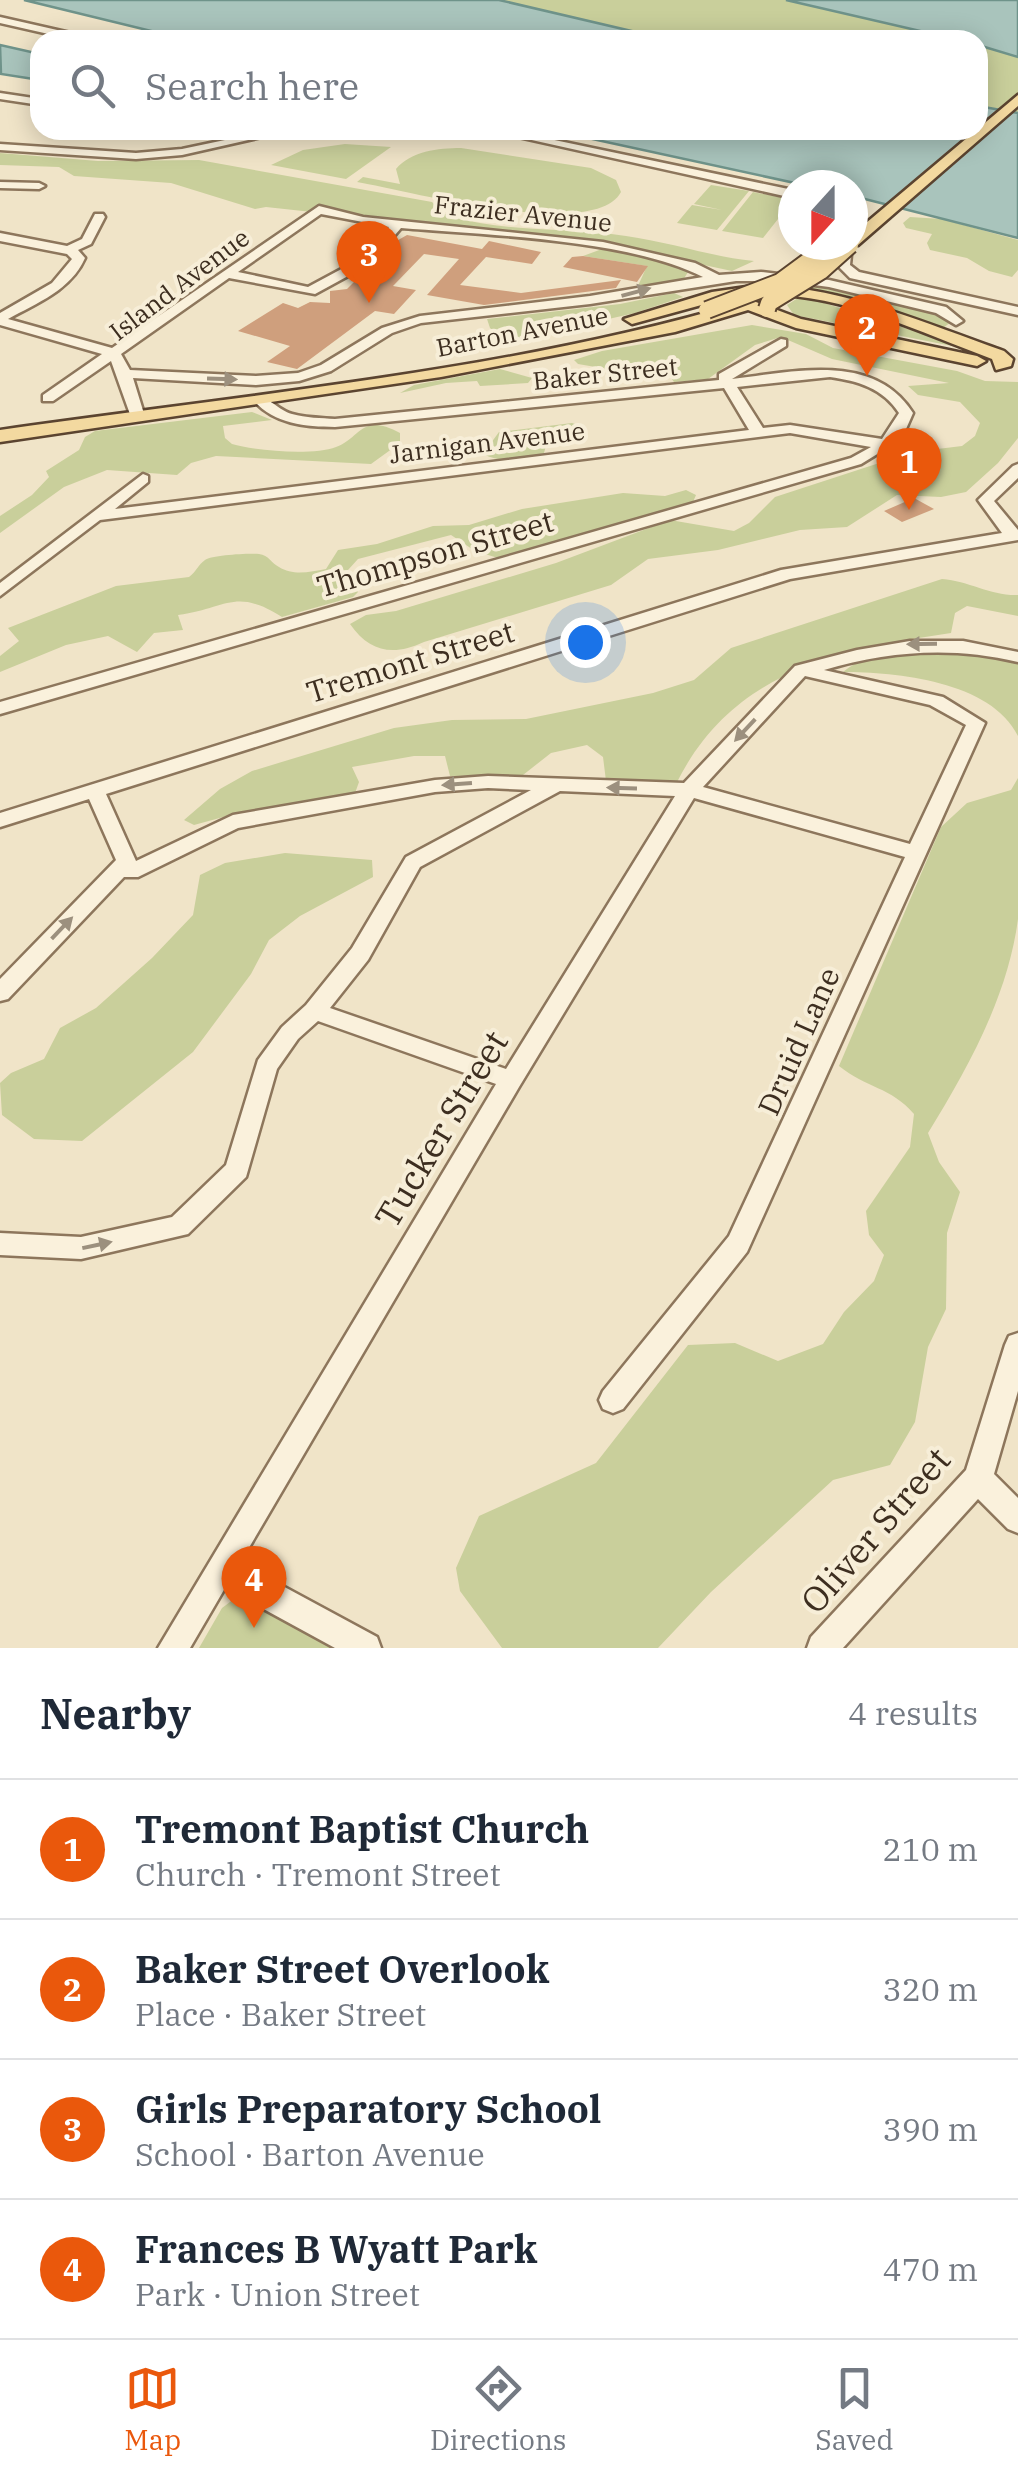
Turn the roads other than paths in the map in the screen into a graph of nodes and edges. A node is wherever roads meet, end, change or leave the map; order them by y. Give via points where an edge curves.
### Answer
1 (0, 20) edge
2 (44, 30) edge
3 (1018, 88) edge
4 (0, 96) edge
5 (30, 100) edge
6 (1018, 100) edge
7 (988, 114) edge
8 (988, 126) edge
9 (240, 140) edge
10 (539, 140) edge
11 (958, 140) edge
12 (971, 140) edge
13 (0, 147) edge
14 (0, 185) edge
15 (39, 186) dead end
16 (778, 191) edge
17 (319, 210) joint
18 (868, 214) edge
19 (99, 217) dead end
20 (397, 224) junction
21 (868, 229) edge
22 (0, 237) edge
23 (74, 254) junction
24 (810, 260) edge
25 (833, 260) edge
26 (846, 260) edge
27 (227, 274) junction
28 (718, 278) junction
29 (896, 285) junction
30 (884, 296) junction
31 (968, 301) junction
32 (753, 304) junction
33 (1018, 310) edge
34 (0, 319) edge
35 (951, 329) junction
36 (780, 343) dead end
37 (114, 353) junction
38 (1010, 368) edge
39 (125, 374) junction
40 (362, 380) junction
41 (726, 383) junction
42 (302, 394) junction
43 (48, 398) dead end
44 (260, 400) junction
45 (138, 417) junction
46 (758, 432) junction
47 (0, 436) edge
48 (883, 445) junction
49 (1018, 469) edge
50 (143, 480) dead end
51 (97, 516) junction
52 (1015, 535) edge
53 (0, 591) edge
54 (1018, 656) edge
55 (801, 670) junction
56 (0, 708) edge
57 (554, 786) junction
58 (689, 790) junction
59 (95, 791) junction
60 (0, 820) edge
61 (916, 853) junction
62 (125, 863) junction
63 (0, 993) edge
64 (314, 1011) junction
65 (511, 1080) junction
66 (0, 1244) edge
67 (1018, 1345) edge
68 (613, 1400) dead end
69 (978, 1478) junction
70 (1018, 1520) edge
71 (220, 1570) junction
72 (174, 1648) edge
73 (366, 1648) edge
74 (822, 1648) edge

1 - 2 street
3 - 7 main road
4 - 5 street
6 - 8 main road
9 - 13 street via 136,156
10 - 16 street
11 - 18 main road
12 - 21 main road
14 - 15 street
17 - 20 street, Frazier Avenue
17 - 27 street, Island Avenue
19 - 23 street
20 - 27 street via 366,261 310,291
20 - 28 street, Frazier Avenue via 644,252
22 - 23 street
23 - 34 street via 76,268
24 - 32 main road, bridge
25 - 32 main road, bridge via 769,303
26 - 29 street via 854,275
27 - 37 street, Island Avenue
28 - 30 street via 798,279
39 -> 28 street via 297,378 332,366 383,332 422,320
29 - 30 street
29 - 31 street
30 - 35 street via 941,310
31 - 33 street
31 - 35 street
32 - 38 main road via 796,324
32 - 40 main road, Barton Avenue, bridge
32 - 42 main road, Barton Avenue via 634,335
34 - 37 street
35 - 38 main road via 1004,358
35 - 40 main road via 820,296 757,290
36 - 41 street via 724,377
37 - 39 street, Island Avenue
37 - 43 street, Island Avenue
39 - 45 street, Island Avenue
40 - 42 main road, Barton Avenue
41 - 44 street, Baker Street via 335,423 284,416
41 - 46 street
41 - 48 street, Baker Street via 830,373 883,387 906,413
42 - 44 main road, Barton Avenue
44 - 45 main road, Barton Avenue
45 - 47 main road, Barton Avenue
46 - 48 street, Jarnigan Avenue via 799,428
46 - 51 street, Jarnigan Avenue
48 - 56 street, Thompson Street via 856,460
49 - 52 street via 986,500
50 - 51 street
51 - 53 street
52 - 59 street, Tremont Street via 787,574
54 -> 55 street via 986,647 905,644
55 -> 58 street, Tucker Street
55 - 61 street, Druid Lane via 936,701 976,724
58 -> 57 street
57 -> 62 street via 435,786 233,822 131,872
57 - 64 street via 413,862 360,954
58 - 61 street
58 - 65 street, Tucker Street
59 - 60 street, Tremont Street
59 - 62 street
61 - 68 street, Druid Lane via 738,1244
63 -> 62 street
64 - 65 street
66 -> 64 street via 82,1248 179,1226 237,1170 266,1066
65 - 71 street, Tucker Street
67 - 69 street, Oliver Street
69 - 70 street
69 - 74 street, Oliver Street
71 - 72 street, Tucker Street
71 - 73 street

